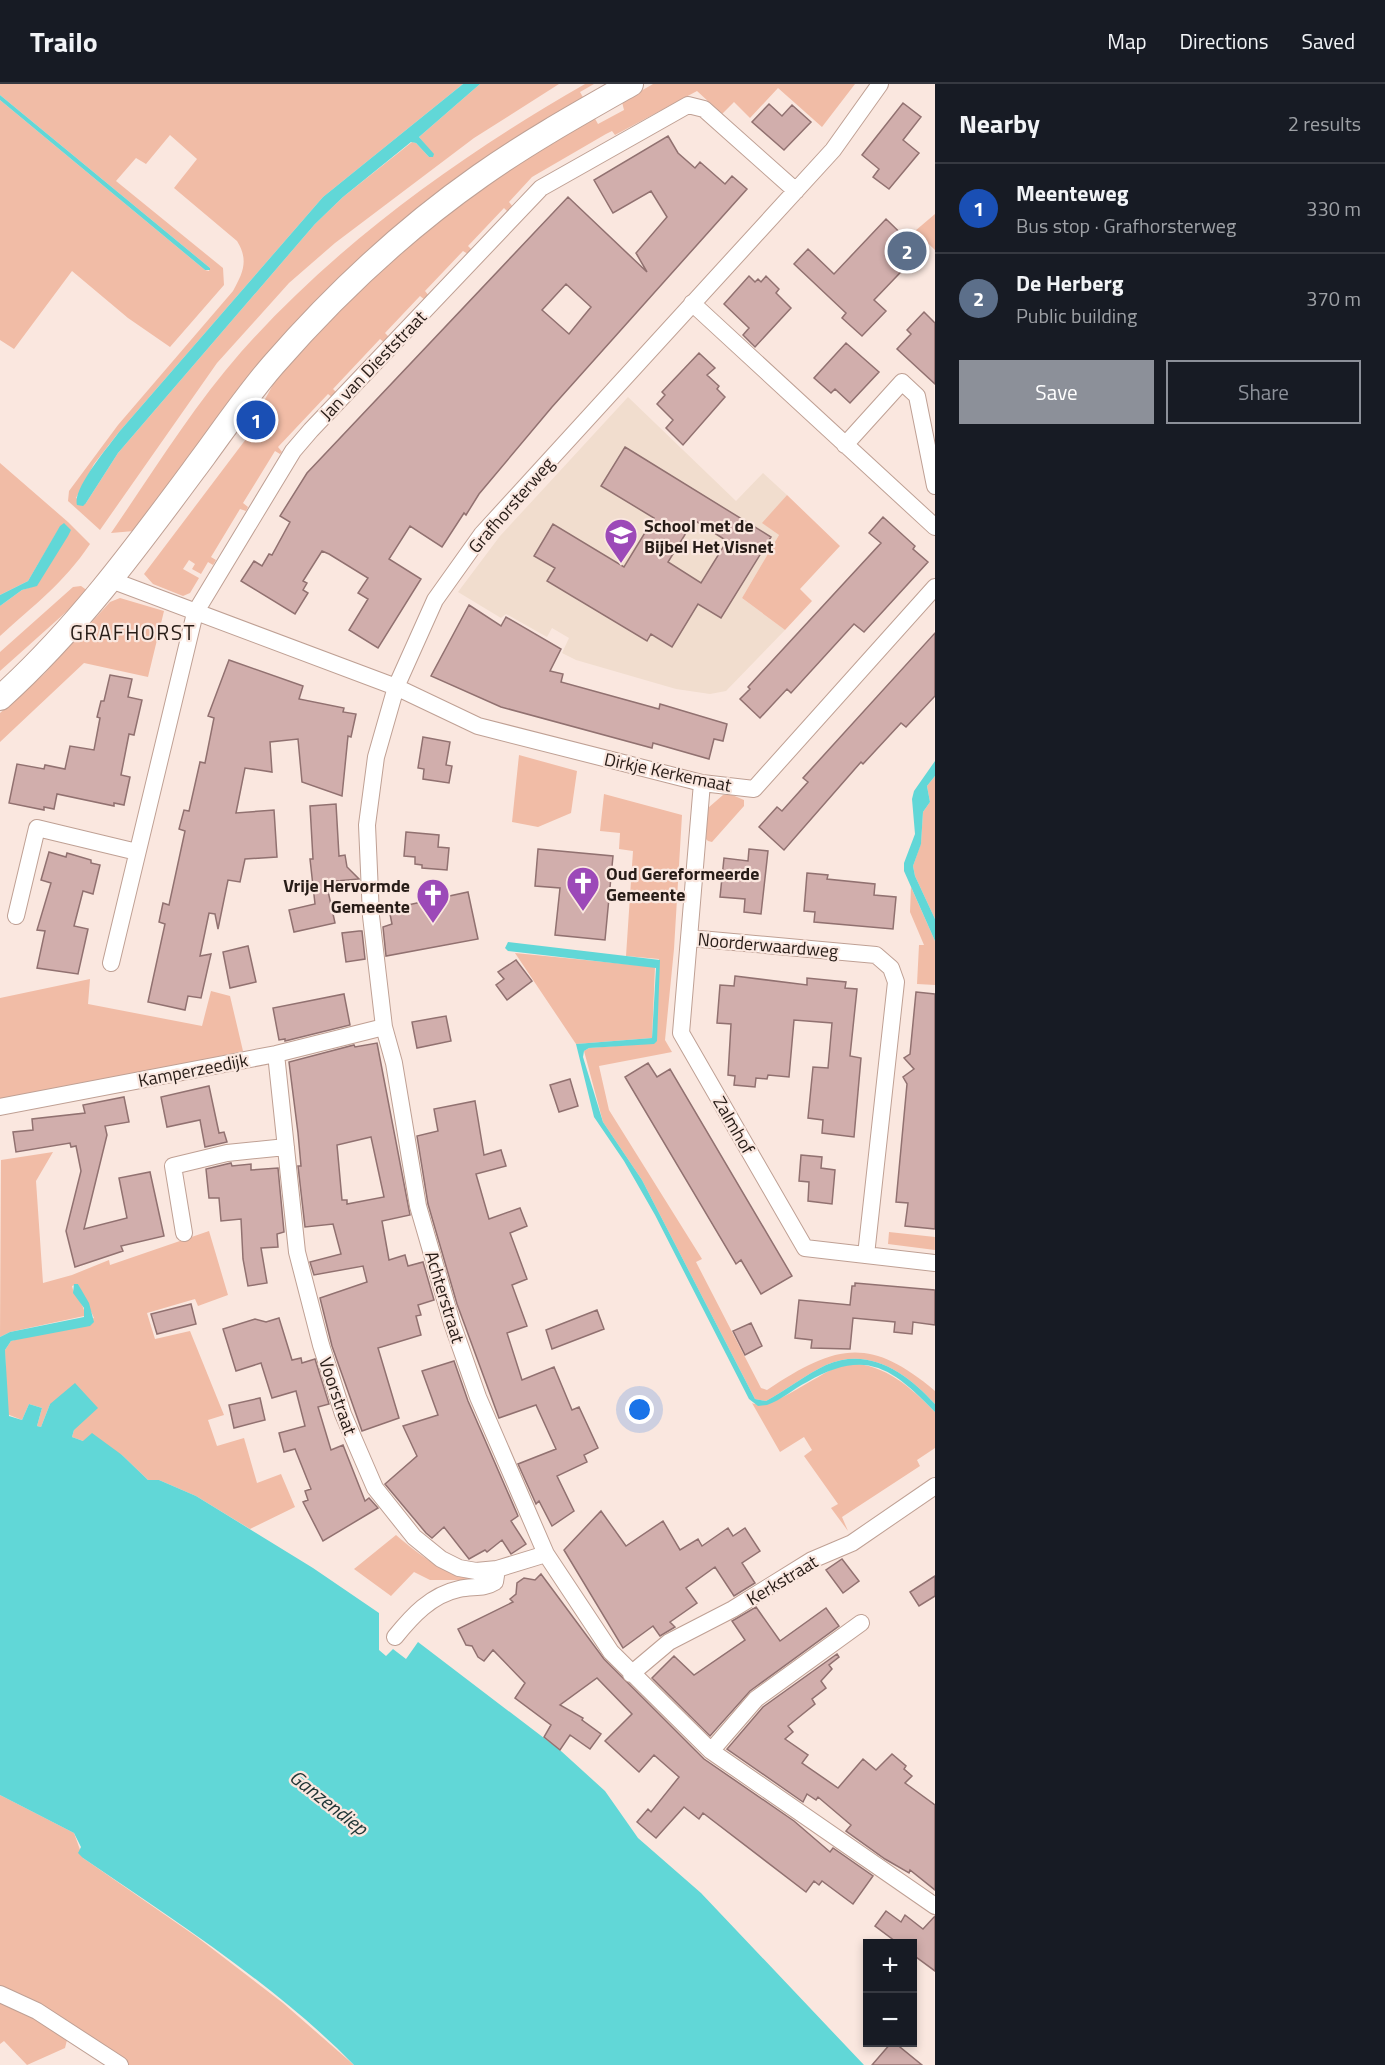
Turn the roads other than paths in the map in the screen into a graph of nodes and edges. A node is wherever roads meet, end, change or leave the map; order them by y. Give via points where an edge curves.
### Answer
1 (631, 84) edge
2 (880, 84) edge
3 (796, 190) junction
4 (692, 303) junction
5 (845, 445) junction
6 (935, 486) edge
7 (935, 527) edge
8 (111, 580) junction
9 (935, 587) edge
10 (195, 613) junction
11 (396, 687) junction
12 (0, 699) edge
13 (702, 783) junction
14 (137, 852) junction
15 (16, 916) dead end
16 (689, 938) junction
17 (111, 963) dead end
18 (384, 1027) junction
19 (276, 1054) junction
20 (0, 1107) edge
21 (286, 1146) junction
22 (184, 1233) dead end
23 (866, 1255) junction
24 (935, 1263) edge
25 (935, 1486) edge
26 (546, 1554) junction
27 (496, 1569) junction
28 (861, 1623) dead end
29 (395, 1637) dead end
30 (631, 1674) junction
31 (711, 1751) junction
32 (935, 1906) edge
33 (0, 1994) edge
34 (120, 2065) edge

1 - 8 main road via 480,176 340,292 258,383
2 - 3 street, Grafhorsterweg via 832,150
3 - 4 street, Grafhorsterweg
3 - 10 street, Jan van Dieststraat via 704,108 688,105 541,188 293,451
4 - 5 street
4 - 11 street, Grafhorsterweg via 482,534 435,600
5 - 6 street via 902,382 917,396
5 - 7 street
8 - 10 street, Dirkje Kerkemaat
8 - 12 main road via 46,655
9 - 13 street, Dirkje Kerkemaat via 754,789
10 - 11 street, Dirkje Kerkemaat
10 - 14 street, Jan van Dieststraat
11 - 13 street, Dirkje Kerkemaat via 478,726
11 - 18 street, Grafhorsterweg via 376,757 368,825 371,916
13 - 16 street, Noorderwaardweg
14 - 15 street via 37,828
14 - 17 street, Jan van Dieststraat
16 - 23 street, Zalmhof via 681,1033 805,1248
16 - 23 street, Noorderwaardweg via 876,955 891,968 896,981
18 - 19 street, Kamperzeedijk
18 - 26 street, Achterstraat via 394,1063 418,1206 452,1323 478,1397
19 - 20 street, Kamperzeedijk
19 - 21 street, Voorstraat
21 - 22 street via 227,1153 173,1166
21 - 27 street, Voorstraat via 297,1252 321,1345 366,1472 400,1523 441,1559 467,1570
23 - 24 street, Zalmhof
25 - 30 street, Kerkstraat via 852,1543 812,1560 733,1609 669,1642
26 - 27 street, Voorstraat
26 - 30 street via 586,1618
27 - 29 street via 495,1582 443,1594 410,1619
28 - 31 street via 756,1699
30 - 31 street
31 - 32 street
33 - 34 street via 37,2011

